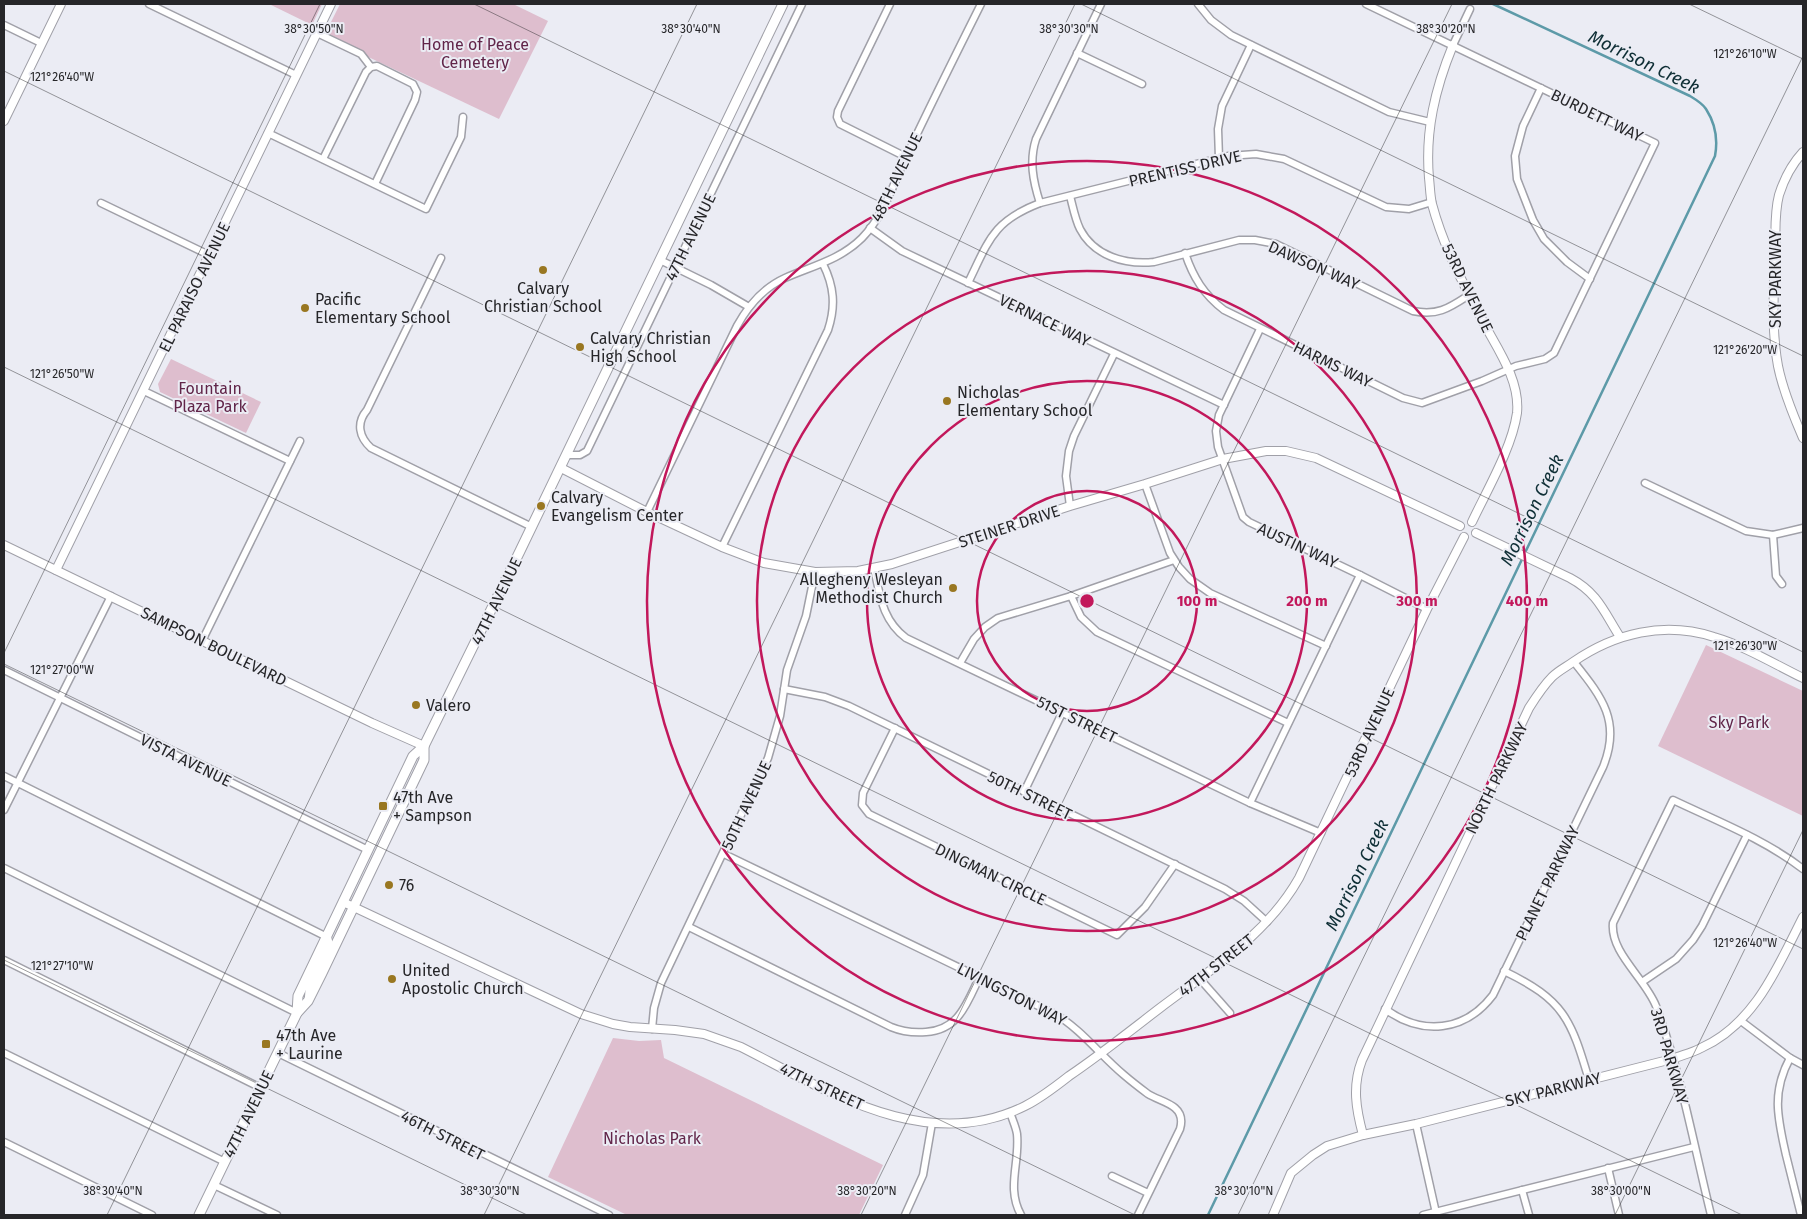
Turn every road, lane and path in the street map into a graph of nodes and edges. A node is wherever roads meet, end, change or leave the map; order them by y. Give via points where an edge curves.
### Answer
1 (61, 4) edge
2 (149, 4) edge
3 (331, 4) edge
4 (783, 4) edge
5 (802, 4) edge
6 (890, 4) edge
7 (981, 4) edge
8 (1101, 4) edge
9 (1198, 4) edge
10 (1366, 4) edge
11 (1470, 9) dead end
12 (4, 25) edge
13 (316, 33) junction
14 (41, 42) junction
15 (1453, 45) junction
16 (1251, 46) junction
17 (1077, 53) junction
18 (370, 68) junction
19 (296, 75) junction
20 (1142, 84) dead end
21 (1540, 88) junction
22 (463, 117) dead end
23 (4, 121) edge
24 (1430, 122) junction
25 (268, 132) junction
26 (1803, 152) edge
27 (906, 157) junction
28 (1219, 158) junction
29 (323, 159) junction
30 (374, 184) junction
31 (1070, 196) junction
32 (1432, 202) junction
33 (101, 203) dead end
34 (1040, 203) junction
35 (870, 228) junction
36 (1185, 253) junction
37 (209, 255) junction
38 (441, 258) dead end
39 (660, 260) junction
40 (824, 264) junction
41 (675, 267) junction
42 (1590, 279) junction
43 (968, 282) junction
44 (1469, 295) junction
45 (749, 307) junction
46 (1260, 329) junction
47 (1114, 354) junction
48 (1509, 369) junction
49 (144, 391) junction
50 (1224, 405) junction
51 (1803, 438) edge
52 (300, 441) dead end
53 (567, 455) junction
54 (1223, 459) junction
55 (290, 461) junction
56 (560, 468) junction
57 (1645, 483) dead end
58 (1146, 484) junction
59 (1070, 506) junction
60 (647, 512) junction
61 (1472, 522) junction
62 (1460, 526) junction
63 (532, 527) junction
64 (1803, 528) edge
65 (1476, 533) junction
66 (1773, 535) junction
67 (1464, 537) junction
68 (4, 545) edge
69 (722, 547) junction
70 (1174, 560) junction
71 (874, 568) junction
72 (56, 570) junction
73 (815, 572) junction
74 (1360, 574) junction
75 (1782, 584) dead end
76 (111, 596) junction
77 (1071, 596) junction
78 (1427, 609) junction
79 (1620, 637) junction
80 (202, 641) junction
81 (1326, 646) junction
82 (1574, 662) junction
83 (960, 663) junction
84 (4, 670) edge
85 (1803, 678) edge
86 (784, 689) junction
87 (60, 698) junction
88 (1062, 713) junction
89 (1288, 723) junction
90 (895, 728) junction
91 (424, 746) junction
92 (4, 776) edge
93 (18, 783) junction
94 (1024, 792) junction
95 (1250, 803) junction
96 (4, 810) edge
97 (1321, 833) junction
98 (1747, 835) junction
99 (368, 850) junction
100 (724, 854) junction
101 (1175, 864) junction
102 (4, 868) edge
103 (1803, 869) edge
104 (343, 902) junction
105 (354, 907) junction
106 (1803, 917) edge
107 (1267, 922) junction
108 (689, 927) junction
109 (327, 936) junction
110 (4, 960) edge
111 (1504, 971) junction
112 (980, 976) junction
113 (1200, 979) junction
114 (1642, 982) junction
115 (308, 1001) junction
116 (1385, 1009) junction
117 (297, 1012) junction
118 (1230, 1013) dead end
119 (1741, 1021) junction
120 (652, 1029) junction
121 (4, 1053) edge
122 (278, 1054) junction
123 (1100, 1054) junction
124 (1790, 1058) junction
125 (1672, 1059) junction
126 (1803, 1066) edge
127 (1589, 1080) junction
128 (261, 1088) junction
129 (1010, 1112) junction
130 (932, 1123) junction
131 (1416, 1124) junction
132 (1363, 1135) junction
133 (4, 1142) edge
134 (1694, 1148) junction
135 (225, 1162) junction
136 (1608, 1168) junction
137 (1112, 1176) dead end
138 (214, 1185) junction
139 (1522, 1190) junction
140 (1148, 1193) junction
141 (1436, 1213) edge
142 (152, 1215) edge
143 (199, 1215) edge
144 (277, 1215) edge
145 (609, 1215) edge
146 (906, 1215) edge
147 (1021, 1215) edge
148 (1138, 1215) edge
149 (1273, 1215) edge
150 (1423, 1215) edge
151 (1529, 1215) edge
152 (1619, 1215) edge
153 (1711, 1215) edge
154 (1801, 1215) edge

1 - 14 street
2 - 19 street
3 - 13 street, EL PARAISO AVENUE
4 - 39 main road, 47TH AVENUE
5 - 41 street, 47TH AVENUE
6 - 27 street via 837,117 840,124
7 - 27 street, 48TH AVENUE
8 - 17 street
9 - 16 street via 1217,26
10 - 15 street, BURDETT WAY
11 - 15 street
12 - 14 street
13 - 18 street via 362,54
13 - 19 street, EL PARAISO AVENUE
14 - 23 street
15 - 21 street, BURDETT WAY
15 - 24 street, 53RD AVENUE via 1438,84
16 - 24 street via 1389,112
16 - 28 street via 1222,106 1218,129
17 - 20 street
17 - 34 street via 1034,147 1032,172
18 - 29 street
18 - 30 street via 377,66 402,78 413,84 417,92
19 - 25 street, EL PARAISO AVENUE
21 - 42 street via 1523,126 1516,156 1517,179 1544,239
21 - 42 street, BURDETT WAY via 1655,144
22 - 30 street via 461,137 426,208
24 - 32 street, 53RD AVENUE via 1428,153
25 - 29 street
25 - 37 street, EL PARAISO AVENUE
26 - 51 street, SKY PARKWAY via 1785,179 1776,209 1773,307 1778,366
27 - 35 street, 48TH AVENUE via 884,208
28 - 31 street, PRENTISS DRIVE
28 - 32 street, PRENTISS DRIVE via 1247,153 1284,159 1378,204 1394,208 1409,209
29 - 30 street
31 - 34 street, PRENTISS DRIVE
31 - 36 street, DAWSON WAY via 1081,230 1105,255 1122,261 1145,263
32 - 44 street, 53RD AVENUE via 1450,257
33 - 37 street
34 - 43 street, PRENTISS DRIVE via 1019,211 997,229
35 - 40 street, 48TH AVENUE via 849,248
35 - 43 street, VERNACE WAY via 902,251
36 - 44 street, DAWSON WAY via 1239,240 1276,244 1421,313 1437,312
36 - 46 street, HARMS WAY via 1193,275 1212,300
37 - 49 street, EL PARAISO AVENUE
38 - 63 street via 361,419 360,434 371,448
39 - 41 street
39 - 53 main road, 47TH AVENUE
40 - 45 street, 48TH AVENUE via 776,283
40 - 69 street via 833,295 828,330
41 - 45 street
41 - 53 street, 47TH AVENUE via 587,451
42 - 48 street, BURDETT WAY via 1554,353 1545,359
43 - 47 street, VERNACE WAY
44 - 48 street, 53RD AVENUE
45 - 60 street, 48TH AVENUE
46 - 48 street, HARMS WAY via 1418,403
46 - 50 street, AUSTIN WAY
47 - 50 street, VERNACE WAY
47 - 59 street via 1071,443 1066,476
48 - 61 street, 53RD AVENUE via 1516,404 1513,431
49 - 55 street
49 - 72 street, EL PARAISO AVENUE
50 - 54 street, AUSTIN WAY via 1216,431
52 - 55 street
53 - 56 main road, 47TH AVENUE
54 - 58 street, STEINER DRIVE
54 - 62 street, STEINER DRIVE via 1266,451 1286,451 1316,458
54 - 74 street, AUSTIN WAY via 1243,517
55 - 80 street
56 - 60 street, STEINER DRIVE
56 - 63 main road, 47TH AVENUE
57 - 66 street via 1746,531
58 - 59 street, STEINER DRIVE
58 - 70 street
59 - 71 street, STEINER DRIVE
60 - 69 street, STEINER DRIVE
61 - 62 street via 1467,521
61 - 65 street
62 - 67 street
63 - 91 main road, 47TH AVENUE
64 - 66 street
65 - 67 street via 1473,537
65 - 79 street via 1585,587 1599,602
66 - 75 street via 1774,567
67 - 78 street, 53RD AVENUE
68 - 72 street, SAMPSON BOULEVARD
69 - 73 street, STEINER DRIVE via 764,562
70 - 77 street
70 - 81 street via 1190,579 1210,593
71 - 73 street, STEINER DRIVE
71 - 83 street, 51ST STREET via 882,606 894,627 912,641
72 - 76 street, SAMPSON BOULEVARD
73 - 86 street, 50TH AVENUE via 806,616 791,655
74 - 78 street, AUSTIN WAY
74 - 81 street
76 - 80 street, SAMPSON BOULEVARD
76 - 87 street
77 - 83 street via 998,618 974,639
77 - 89 street via 1081,617 1098,632
78 - 97 street, 53RD AVENUE
79 - 82 street, NORTH PARKWAY
79 - 85 street, NORTH PARKWAY via 1667,629 1699,633 1729,642
80 - 91 street, SAMPSON BOULEVARD
81 - 89 street
82 - 111 street, PLANET PARKWAY via 1605,706 1610,729 1608,752
82 - 116 street, NORTH PARKWAY via 1553,676 1529,708
83 - 88 street, 51ST STREET
84 - 87 street, VISTA AVENUE
86 - 90 street, 50TH STREET via 841,702
86 - 100 street, 50TH AVENUE via 777,731 768,758
87 - 93 street
87 - 99 street, VISTA AVENUE
88 - 94 street
88 - 95 street, 51ST STREET
89 - 95 street
90 - 94 street, 50TH STREET
90 - 101 street, DINGMAN CIRCLE via 863,794 864,810 1117,935 1146,907
91 - 99 main road, 47TH AVENUE via 414,756
91 - 105 main road, 47TH AVENUE via 424,760
92 - 93 street
93 - 96 street
93 - 109 street
94 - 101 street, 50TH STREET
95 - 97 street, 51ST STREET
97 - 107 street, 53RD AVENUE via 1294,887
98 - 103 street
98 - 114 street via 1693,940 1676,959
98 - 114 street, 3RD PARKWAY via 1673,800 1613,923 1615,943
99 - 104 main road, 47TH AVENUE
100 - 108 street, 50TH AVENUE
100 - 112 street, LIVINGSTON WAY
101 - 107 street, 50TH STREET via 1234,894
102 - 117 street
104 - 105 street, 47TH STREET
104 - 109 main road, 47TH AVENUE
105 - 115 main road, 47TH AVENUE
105 - 120 street, 47TH STREET via 581,1014 613,1024
106 - 119 street, SKY PARKWAY via 1770,982
107 - 113 street, 47TH STREET
108 - 112 street via 906,1032 938,1031 951,1024 962,1013
108 - 120 street, 50TH AVENUE via 659,989
109 - 115 street via 329,945 310,984
109 - 117 main road, 47TH AVENUE via 298,996
110 - 128 street
111 - 116 street, PLANET PARKWAY via 1493,995 1482,1008 1453,1024 1419,1025
111 - 127 street via 1540,990 1560,1009 1574,1032
112 - 123 street, LIVINGSTON WAY via 1063,1019 1090,1041
113 - 118 street
113 - 123 street, 47TH STREET
114 - 125 street, 3RD PARKWAY via 1656,1006
115 - 117 main road, 47TH AVENUE
116 - 132 street, NORTH PARKWAY via 1357,1075 1356,1107
117 - 122 main road, 47TH AVENUE
119 - 124 street
119 - 125 street, SKY PARKWAY via 1702,1048
120 - 130 street, 47TH STREET via 694,1032 723,1040 847,1100 912,1121
121 - 135 street
122 - 128 main road, 47TH AVENUE
122 - 145 street, 46TH STREET
123 - 129 street, 47TH STREET via 1039,1098
123 - 140 street, LIVINGSTON WAY via 1125,1076 1180,1114 1180,1129
124 - 126 street
124 - 154 street via 1779,1088 1777,1111
125 - 127 street, SKY PARKWAY
125 - 134 street, 3RD PARKWAY
127 - 131 street, SKY PARKWAY
128 - 135 main road, 47TH AVENUE
129 - 130 street, 47TH STREET via 966,1122
129 - 147 street via 1017,1135 1013,1188
130 - 146 street via 923,1175
131 - 132 street, SKY PARKWAY
131 - 141 street
132 - 149 street, SKY PARKWAY via 1327,1146 1291,1173
133 - 142 street
134 - 136 street
134 - 153 street, 3RD PARKWAY
135 - 138 main road, 47TH AVENUE
136 - 139 street
136 - 152 street
137 - 140 street
138 - 143 main road, 47TH AVENUE
138 - 144 street
139 - 141 street
139 - 151 street
140 - 148 street, LIVINGSTON WAY
141 - 150 street

